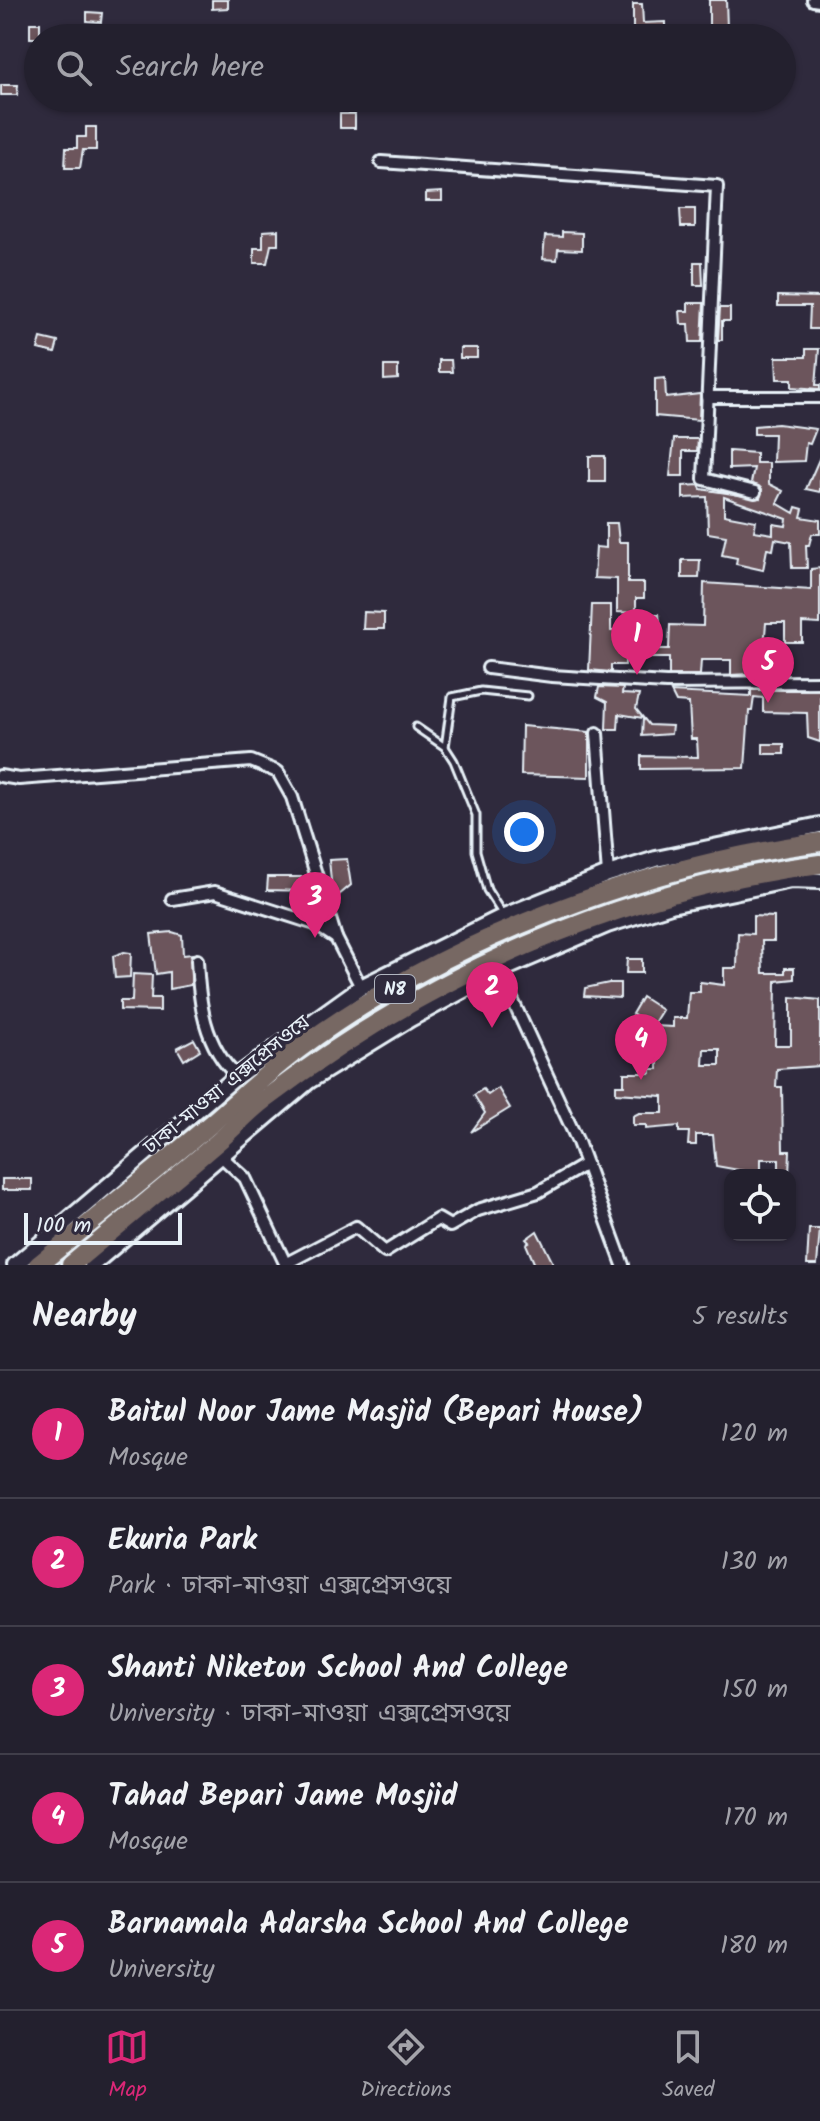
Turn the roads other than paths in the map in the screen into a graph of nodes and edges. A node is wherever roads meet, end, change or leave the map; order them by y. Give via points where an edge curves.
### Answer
1 (813, 0) edge
2 (820, 1) edge
3 (381, 162) dead end
4 (707, 397) junction
5 (820, 397) edge
6 (755, 492) dead end
7 (488, 668) dead end
8 (820, 682) edge
9 (528, 696) dead end
10 (416, 727) dead end
11 (597, 733) dead end
12 (445, 747) junction
13 (0, 776) edge
14 (820, 825) edge
15 (820, 842) edge
16 (820, 864) edge
17 (608, 874) junction
18 (820, 881) edge
19 (172, 899) dead end
20 (504, 916) junction
21 (336, 938) junction
22 (197, 960) dead end
23 (499, 971) junction
24 (361, 987) junction
25 (237, 1076) junction
26 (221, 1156) junction
27 (586, 1164) junction
28 (286, 1264) edge
29 (15, 1265) edge
30 (38, 1265) edge
31 (71, 1265) edge
32 (92, 1265) edge
33 (623, 1265) edge

1 - 2 street
3 - 4 street via 717,186
4 - 5 street
4 - 6 street via 704,479
7 - 8 street via 666,683
9 - 12 lane via 481,691 452,697
10 - 12 lane
11 - 17 street
12 - 20 lane via 476,815 476,851 487,890
13 - 21 street via 19,779 251,761 278,772 292,797
14 - 17 main road
15 - 30 highway, ঢাকা-মাওয়া এক্সপ্রেসওয়ে / N8 via 686,869 614,890 490,938 400,986 300,1048
16 - 31 highway, ঢাকা-মাওয়া এক্সপ্রেসওয়ে / N8 via 693,886 616,909 522,945 414,1000 261,1102
17 - 20 main road
18 - 23 main road via 791,880 671,905 607,925
19 - 21 street via 215,892 238,897 315,924
20 - 24 main road
21 - 24 street
22 - 25 street via 198,1000 214,1048
23 - 26 main road via 309,1081
23 - 27 street
24 - 25 main road
25 - 29 main road
26 - 28 street via 245,1178
26 - 32 main road
27 - 28 street via 538,1192 478,1210 464,1222 450,1226 438,1219 385,1252 356,1227
27 - 33 street

